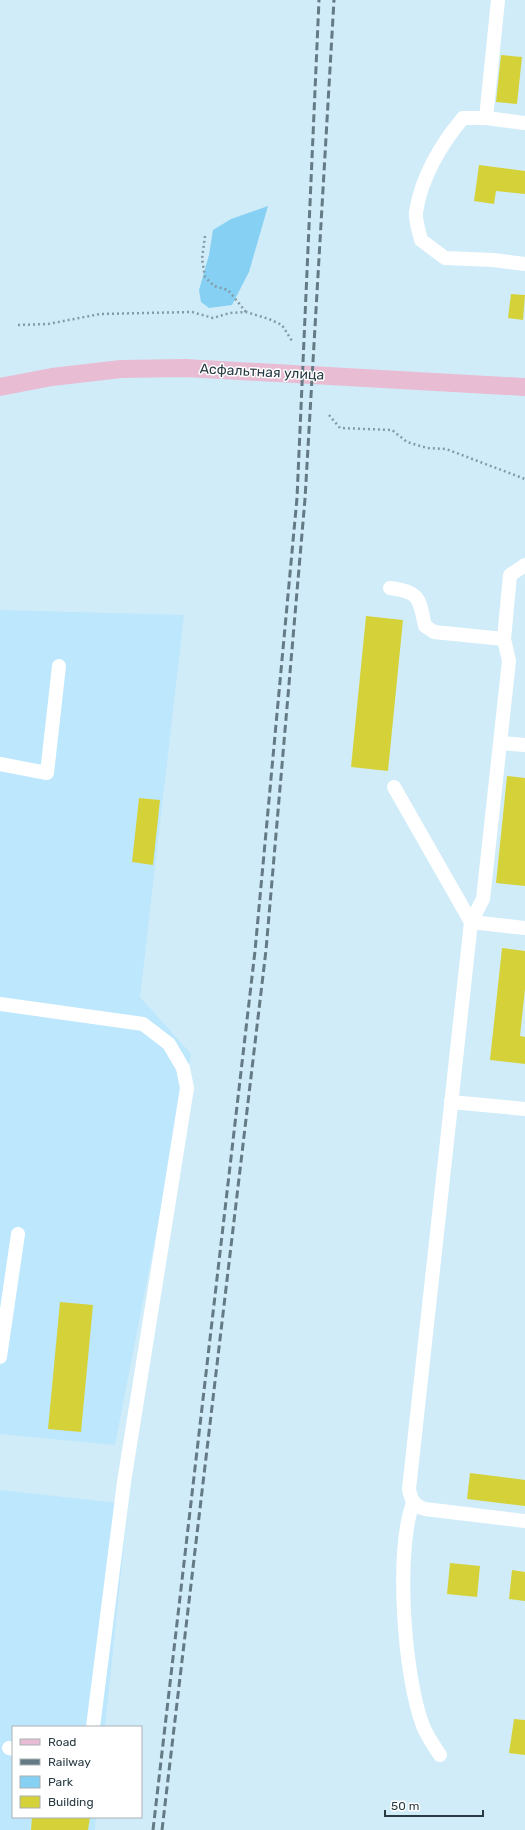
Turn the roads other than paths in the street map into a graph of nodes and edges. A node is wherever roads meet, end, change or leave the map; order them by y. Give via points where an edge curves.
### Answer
1 (498, 0) edge
2 (486, 118) junction
3 (525, 123) edge
4 (525, 264) edge
5 (0, 387) edge
6 (525, 387) edge
7 (525, 565) edge
8 (390, 588) dead end
9 (504, 639) junction
10 (59, 666) dead end
11 (500, 743) junction
12 (525, 745) edge
13 (0, 764) edge
14 (394, 787) dead end
15 (471, 922) junction
16 (525, 928) edge
17 (0, 1004) edge
18 (451, 1102) junction
19 (525, 1109) edge
20 (18, 1234) dead end
21 (0, 1356) edge
22 (414, 1503) junction
23 (525, 1521) edge
24 (93, 1726) edge
25 (440, 1755) dead end

1 - 2 street
2 - 3 street
2 - 4 street via 463,118 447,137 426,178 416,213 421,240 445,258
5 - 6 main road, Асфальтная улица via 52,377 121,369 185,368
7 - 9 street via 510,575
8 - 9 street via 407,590 420,601 425,626 434,632
9 - 11 street via 509,661
10 - 13 street via 47,773
11 - 12 street
11 - 15 street via 483,899
14 - 15 street
15 - 16 street
15 - 18 street
17 - 24 street via 143,1024 169,1044 184,1068 187,1088 124,1482
18 - 19 street
18 - 22 street via 409,1489
20 - 21 street
22 - 23 street via 425,1509
22 - 25 street via 409,1516 405,1555 408,1659 411,1682 424,1726

